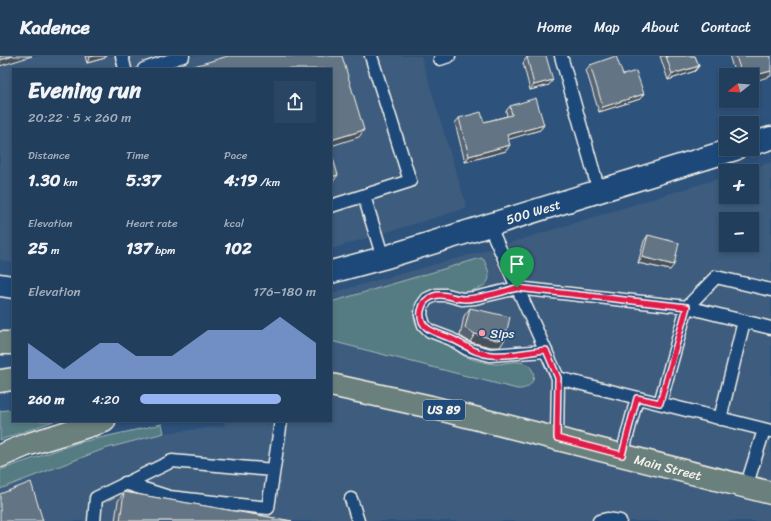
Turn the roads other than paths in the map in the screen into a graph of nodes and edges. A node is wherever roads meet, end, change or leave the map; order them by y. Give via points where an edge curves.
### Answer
1 (122, 56) edge
2 (183, 56) edge
3 (372, 56) edge
4 (561, 56) edge
5 (126, 68) edge
6 (147, 68) edge
7 (771, 138) edge
8 (759, 142) edge
9 (719, 154) edge
10 (599, 191) junction
11 (364, 196) junction
12 (332, 206) edge
13 (489, 225) junction
14 (383, 258) junction
15 (332, 272) edge
16 (0, 285) edge
17 (12, 287) edge
18 (517, 288) junction
19 (771, 290) edge
20 (687, 307) junction
21 (744, 321) junction
22 (771, 328) edge
23 (0, 343) edge
24 (12, 343) edge
25 (546, 350) junction
26 (558, 378) junction
27 (12, 379) edge
28 (0, 381) edge
29 (332, 385) edge
30 (637, 398) junction
31 (660, 403) junction
32 (720, 418) junction
33 (101, 422) edge
34 (281, 422) edge
35 (768, 431) edge
36 (557, 438) junction
37 (622, 455) junction
38 (0, 456) edge
39 (273, 470) junction
40 (125, 484) junction
41 (746, 487) junction
42 (771, 493) edge
43 (351, 499) dead end
44 (94, 521) edge
45 (358, 521) edge
46 (598, 521) edge
47 (620, 521) edge

1 - 5 lane
2 - 6 lane
3 - 11 lane via 410,181
4 - 10 lane
7 - 8 street
9 - 10 street, 500 West
10 - 13 street, 500 West
11 - 12 lane
11 - 14 lane
13 - 14 street, 500 West
13 - 18 lane
14 - 15 street, 500 West
16 - 17 street
18 - 20 lane
18 - 25 lane
18 - 25 lane via 475,298 436,295 427,299 422,306 424,325 430,331 467,349 490,355
19 - 20 lane via 716,277
20 - 21 lane
20 - 31 lane
21 - 22 lane
21 - 32 lane
23 - 24 main road
25 - 26 lane
26 - 30 lane
26 - 36 lane
27 - 28 main road
29 - 36 main road, Main Street / US 89 via 396,398
30 - 31 lane
30 - 37 lane
31 - 32 lane
32 - 35 lane
33 - 38 main road via 26,445
34 - 39 lane
35 - 41 lane
36 - 37 main road, Main Street / US 89
37 - 41 main road, Main Street / US 89
39 - 40 lane via 172,461
39 - 40 lane via 268,508 169,497
40 - 44 lane via 96,498
41 - 42 main road, Main Street / US 89
43 - 45 lane
46 - 47 lane

